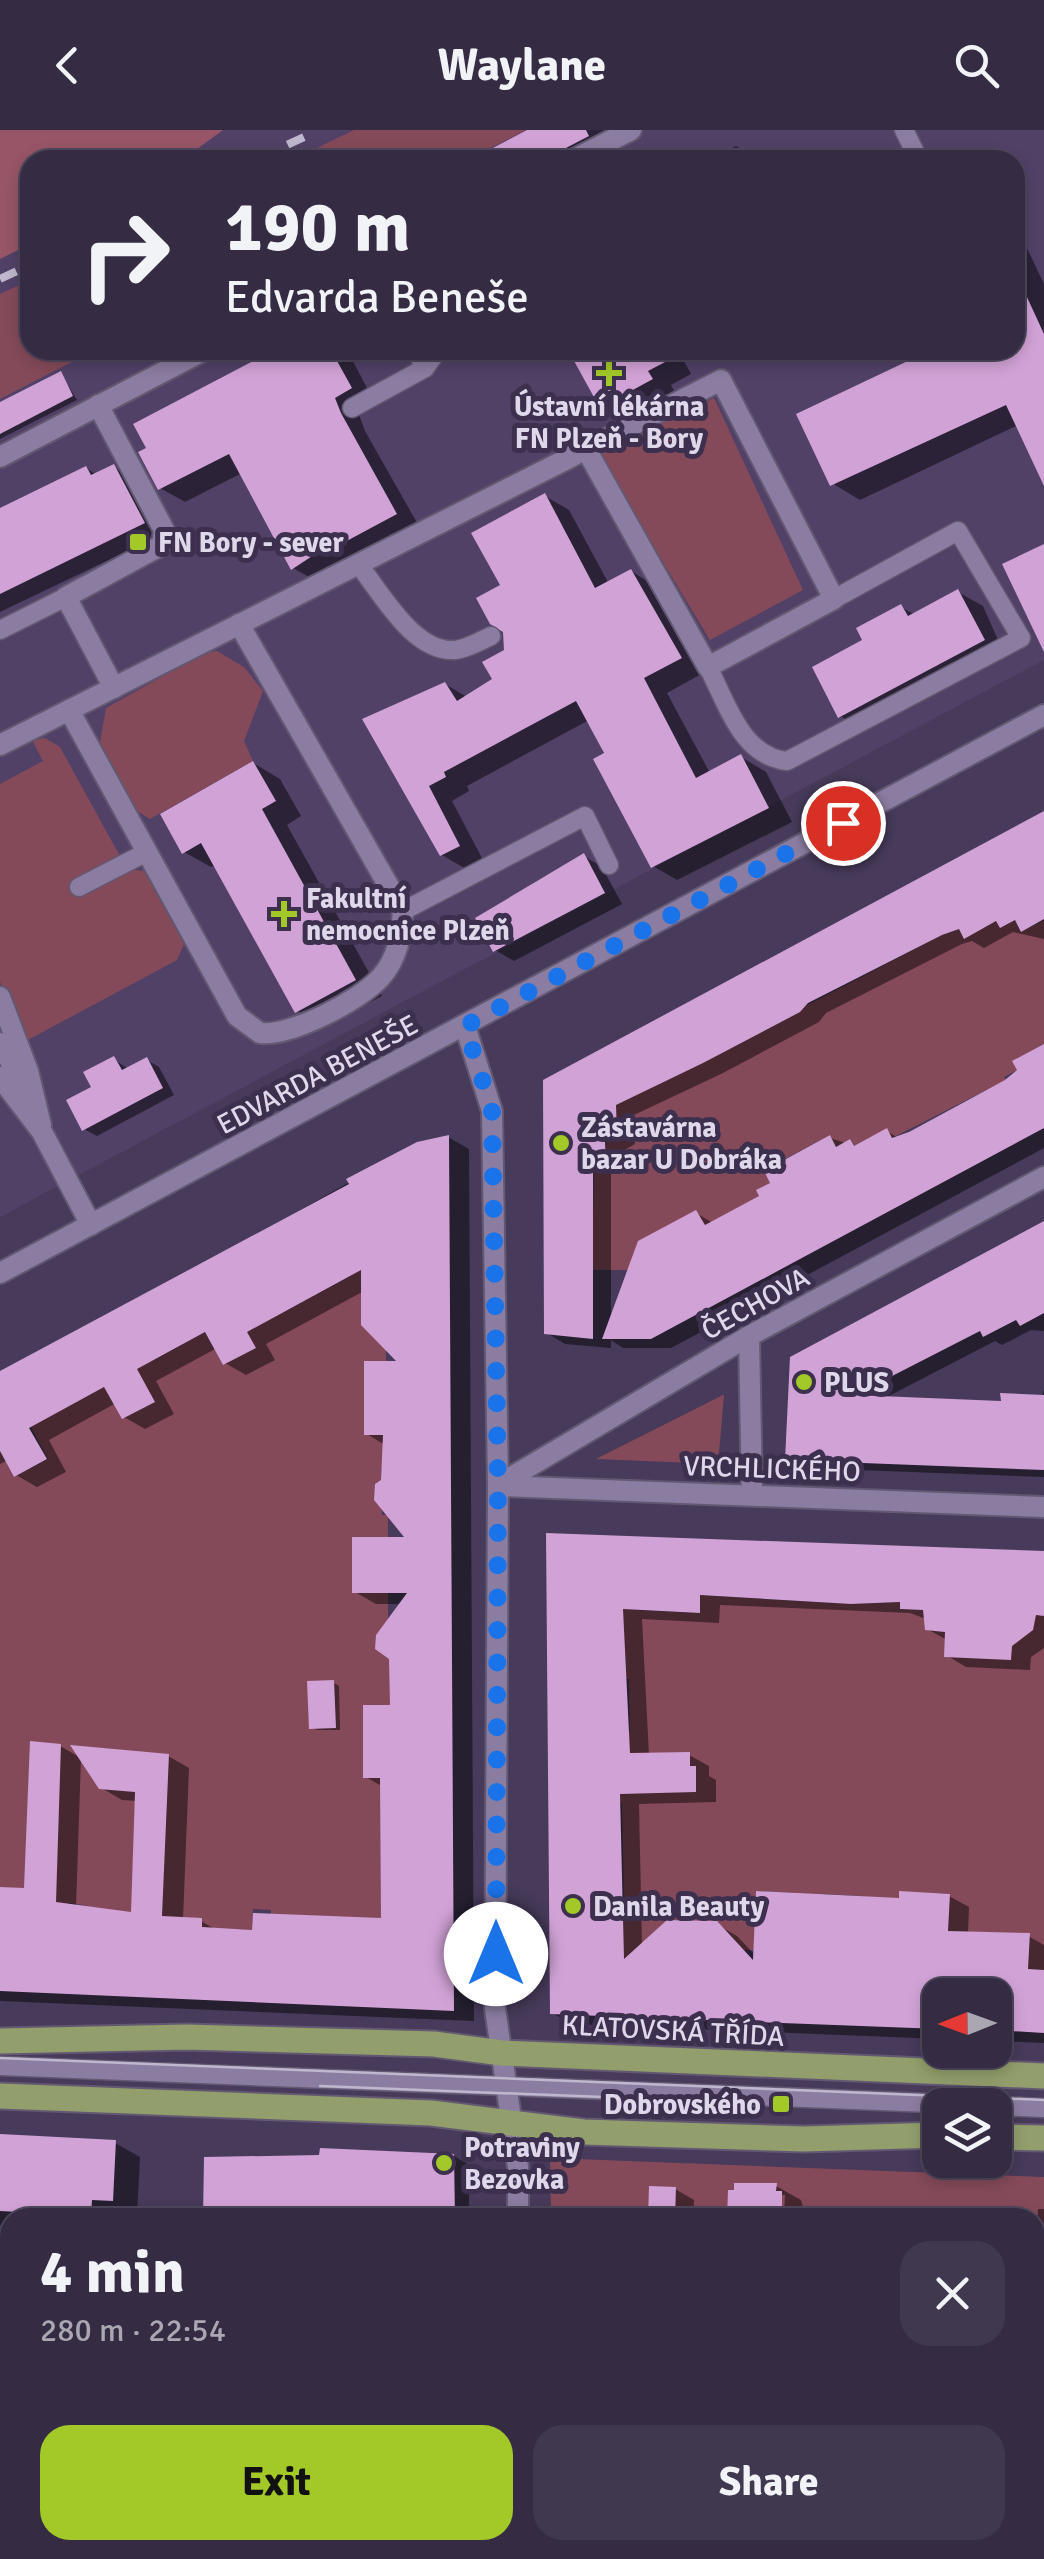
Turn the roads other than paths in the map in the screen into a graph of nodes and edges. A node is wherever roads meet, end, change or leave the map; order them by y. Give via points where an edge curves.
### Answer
1 (631, 130) edge
2 (592, 150) edge
3 (186, 360) edge
4 (422, 360) edge
5 (431, 360) edge
6 (426, 368) junction
7 (98, 405) junction
8 (352, 408) dead end
9 (586, 448) junction
10 (0, 456) edge
11 (358, 564) junction
12 (66, 598) junction
13 (834, 598) junction
14 (239, 624) junction
15 (0, 630) edge
16 (491, 636) dead end
17 (708, 667) junction
18 (114, 688) junction
19 (69, 710) junction
20 (1044, 715) edge
21 (0, 745) edge
22 (145, 852) junction
23 (609, 865) dead end
24 (79, 887) dead end
25 (403, 910) junction
26 (0, 997) edge
27 (465, 1026) junction
28 (0, 1042) edge
29 (0, 1077) edge
30 (42, 1132) junction
31 (1044, 1177) edge
32 (91, 1225) junction
33 (0, 1273) edge
34 (749, 1336) junction
35 (498, 1486) junction
36 (752, 1495) junction
37 (1044, 1507) edge
38 (0, 2041) edge
39 (502, 2052) junction
40 (0, 2066) edge
41 (1044, 2076) edge
42 (506, 2085) junction
43 (0, 2096) edge
44 (922, 2103) edge
45 (1012, 2107) edge
46 (1044, 2108) edge
47 (512, 2123) junction
48 (922, 2136) edge
49 (1012, 2137) edge
50 (1044, 2138) edge
51 (517, 2208) edge

1 - 2 street
3 - 7 street
4 - 6 lane
5 - 6 lane
6 - 8 lane
7 - 10 street
7 - 12 street via 164,530 162,545
9 - 11 street
9 - 13 street via 721,380
9 - 17 street
11 - 14 street
11 - 16 lane via 431,646 454,650
12 - 15 lane
12 - 18 street
13 - 17 street
13 - 17 lane via 958,531 1021,638 787,761 755,750
14 - 18 street
14 - 25 street
18 - 19 street
19 - 21 street
19 - 22 street, EDVARDA BENEŠE
20 - 27 street, EDVARDA BENEŠE
22 - 24 lane
22 - 25 street, EDVARDA BENEŠE via 237,1016 260,1033 293,1031 379,980 398,946
23 - 25 lane via 584,816
26 - 30 street
27 - 32 street, EDVARDA BENEŠE
27 - 35 street via 492,1110
28 - 30 lane
29 - 30 street
30 - 32 street
31 - 34 street, ČECHOVA
32 - 33 street, EDVARDA BENEŠE
34 - 35 street, ČECHOVA
34 - 36 street
35 - 36 street, VRCHLICKÉHO
35 - 39 street via 495,2008
36 - 37 street, VRCHLICKÉHO
38 - 39 main road, KLATOVSKÁ TŘÍDA via 186,2037
39 - 41 main road, KLATOVSKÁ TŘÍDA
39 - 42 street
40 - 42 lane
42 - 44 lane
42 - 47 street
43 - 47 main road via 431,2112
45 - 46 lane
47 - 48 main road via 584,2132
47 - 51 street
49 - 50 main road

